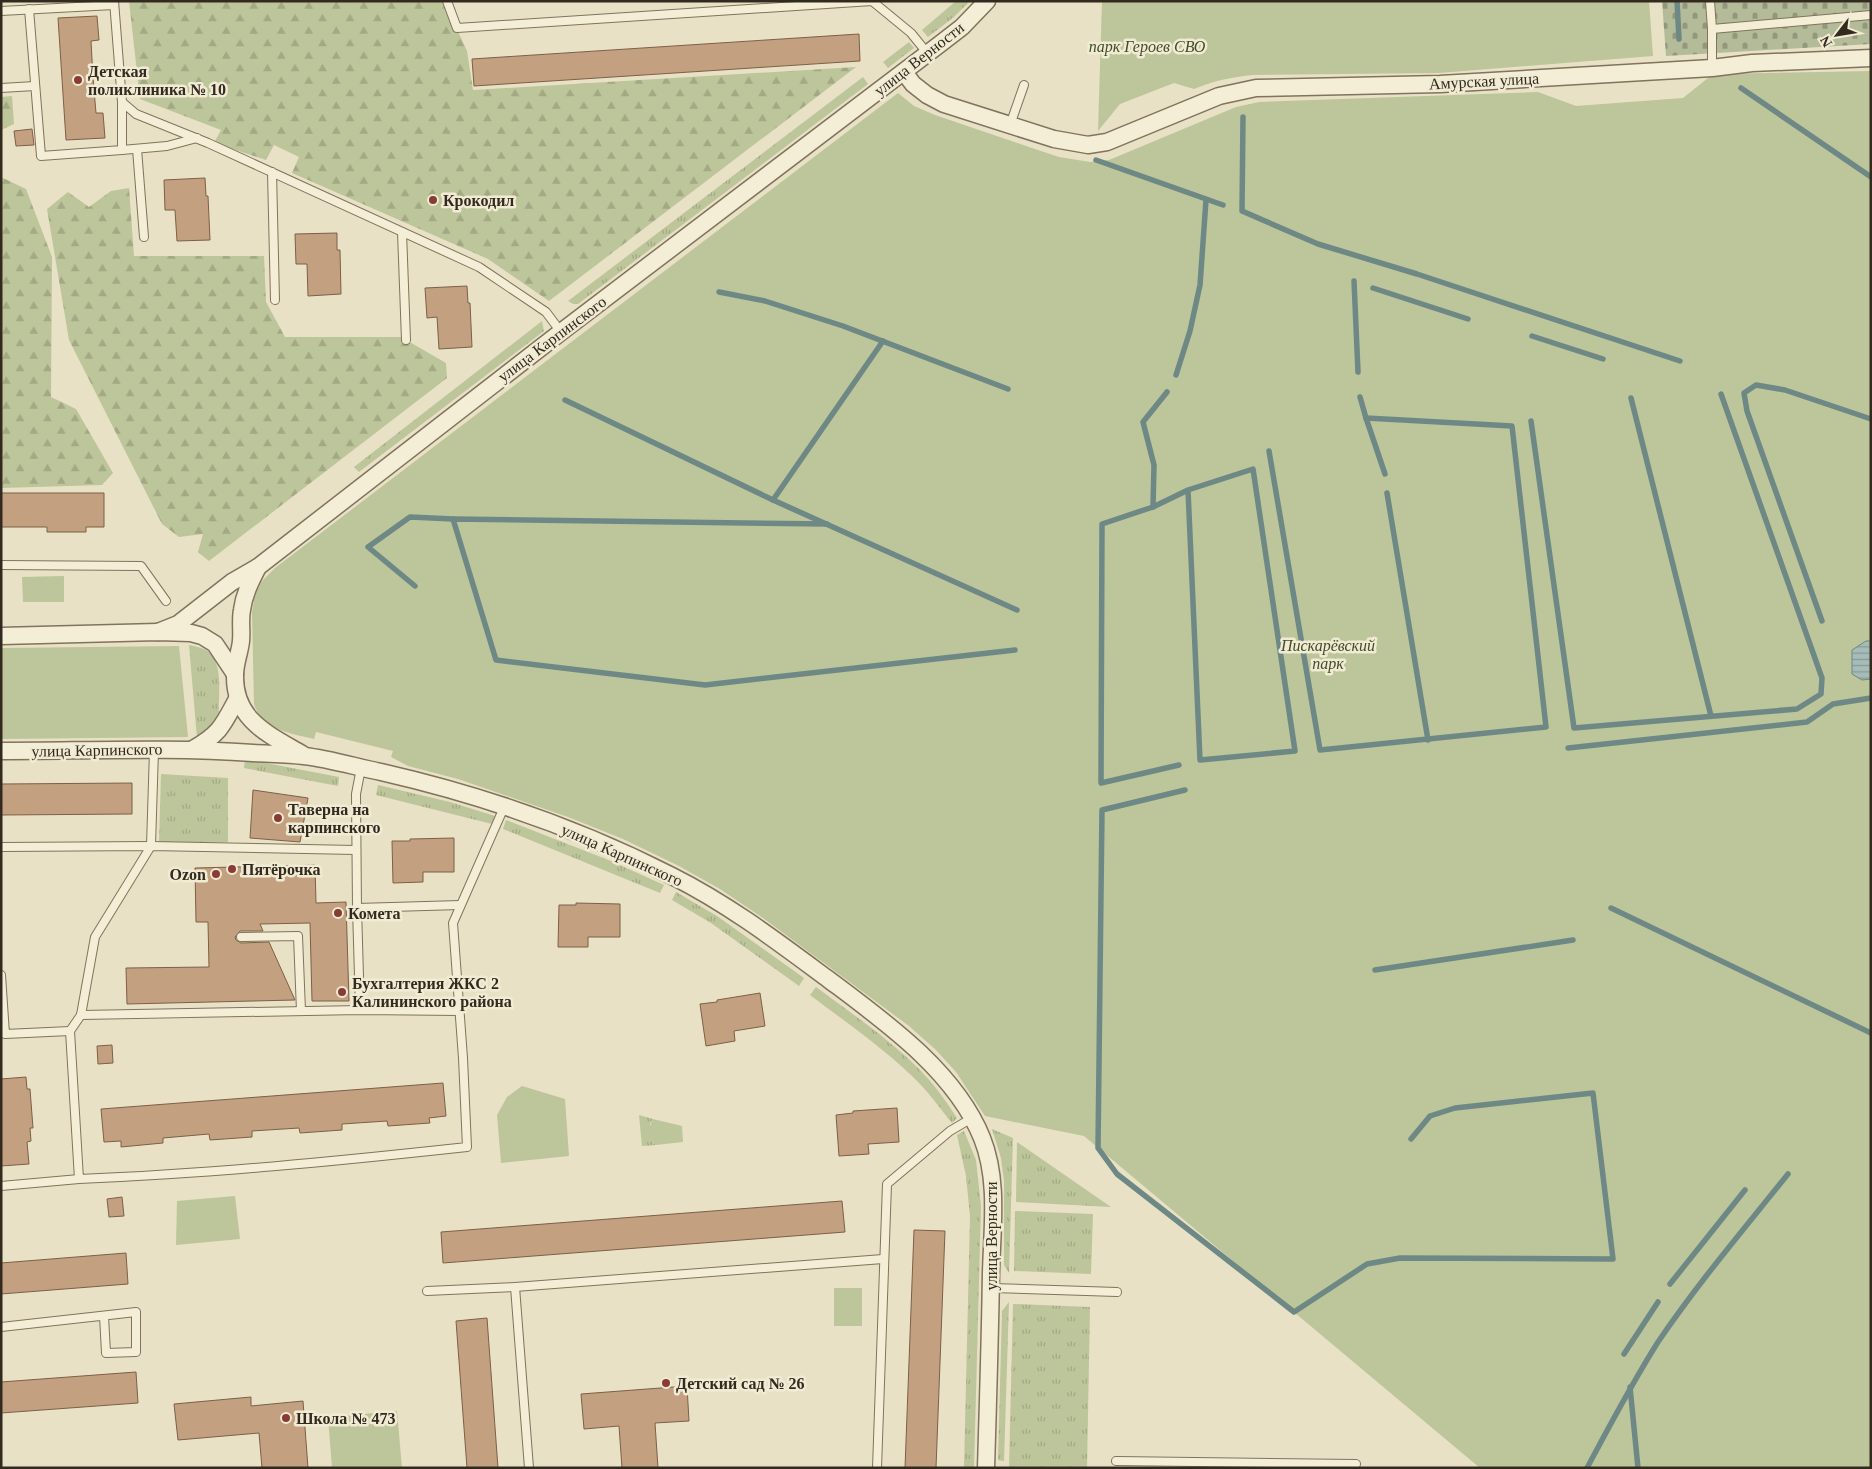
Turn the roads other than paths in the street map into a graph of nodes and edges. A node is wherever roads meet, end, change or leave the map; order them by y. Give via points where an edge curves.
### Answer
1 (448, 1) edge
2 (872, 1) edge
3 (987, 1) edge
4 (1710, 1) edge
5 (114, 3) edge
6 (29, 9) junction
7 (1, 10) edge
8 (1871, 15) edge
9 (1712, 29) junction
10 (928, 54) junction
11 (1871, 58) edge
12 (1712, 68) junction
13 (904, 72) junction
14 (1024, 85) dead end
15 (35, 86) junction
16 (1, 88) edge
17 (122, 102) junction
18 (849, 114) joint
19 (1010, 126) junction
20 (197, 138) junction
21 (137, 149) junction
22 (122, 150) junction
23 (272, 172) junction
24 (402, 232) junction
25 (144, 238) dead end
26 (275, 300) dead end
27 (561, 332) junction
28 (406, 340) dead end
29 (1, 565) edge
30 (258, 567) junction
31 (166, 601) dead end
32 (158, 632) junction
33 (1, 636) edge
34 (235, 674) junction
35 (237, 698) junction
36 (193, 749) junction
37 (154, 750) junction
38 (1, 751) edge
39 (305, 756) junction
40 (361, 768) junction
41 (505, 805) junction
42 (151, 846) junction
43 (1, 847) edge
44 (356, 850) junction
45 (460, 905) junction
46 (356, 908) junction
47 (241, 937) dead end
48 (1, 975) edge
49 (360, 1010) junction
50 (301, 1011) junction
51 (460, 1011) junction
52 (81, 1015) junction
53 (70, 1031) junction
54 (901, 1035) joint
55 (972, 1118) junction
56 (78, 1180) junction
57 (1, 1186) edge
58 (883, 1259) junction
59 (515, 1286) junction
60 (991, 1288) junction
61 (427, 1291) dead end
62 (1117, 1292) dead end
63 (104, 1316) junction
64 (1, 1327) edge
65 (1116, 1461) dead end
66 (1356, 1464) dead end
67 (529, 1468) edge
68 (876, 1468) edge
69 (986, 1468) edge

1 - 2 lane via 457,28
2 - 10 lane via 911,33
3 - 10 street, улица Верности
4 - 9 lane
5 - 6 lane
5 - 17 lane
6 - 7 lane
6 - 15 lane
8 - 9 lane
9 - 12 lane
10 - 13 street, улица Верности
11 - 12 street, Амурская улица
12 - 19 street, Амурская улица via 1440,84 1256,88 1219,96 1107,142 1088,144
13 - 18 street, улица Верности
13 - 19 street, Амурская улица via 913,84 944,104
14 - 19 lane
15 - 16 lane
15 - 22 lane via 41,156
17 - 20 lane via 136,114
17 - 22 lane
18 - 27 street, улица Карпинского
20 - 21 lane
20 - 23 lane
21 - 22 lane
21 - 25 lane
23 - 24 lane
23 - 26 lane
24 - 27 lane via 480,267 546,312
24 - 28 lane
27 - 30 street, улица Карпинского
29 - 31 lane via 141,566
30 - 32 street, улица Карпинского via 232,582 178,624
30 - 34 street, улица Карпинского via 246,591
32 - 33 street, улица Карпинского
32 - 34 street, улица Карпинского via 202,636 215,644
34 - 35 street
35 - 36 street via 214,736
35 - 39 street, улица Карпинского via 246,716 258,728
36 - 37 street, улица Карпинского
36 - 39 street, улица Карпинского
37 - 38 street, улица Карпинского
37 - 42 lane
39 - 40 street, улица Карпинского
40 - 41 street, улица Карпинского
40 - 44 lane via 356,794
41 - 45 lane
41 - 54 street, улица Карпинского via 674,876 756,927
42 - 43 lane
42 - 44 lane
42 - 52 lane via 95,938
44 - 46 lane
45 - 46 lane
45 - 51 lane via 453,923
46 - 49 lane
47 - 50 lane via 298,936
48 - 53 lane via 5,1034
49 - 50 lane
49 - 51 lane
50 - 52 lane
51 - 56 lane via 467,1147 300,1165
52 - 53 lane
53 - 56 lane
54 - 55 street, улица Верности via 950,1085
55 - 58 lane via 950,1131 887,1184
55 - 60 street, улица Верности via 982,1137 992,1181
56 - 57 lane
58 - 59 lane
58 - 68 lane
59 - 61 lane
59 - 67 lane
60 - 62 lane
60 - 69 street, улица Верности
63 - 63 lane via 136,1312 136,1352 106,1353
63 - 64 lane
65 - 66 lane

